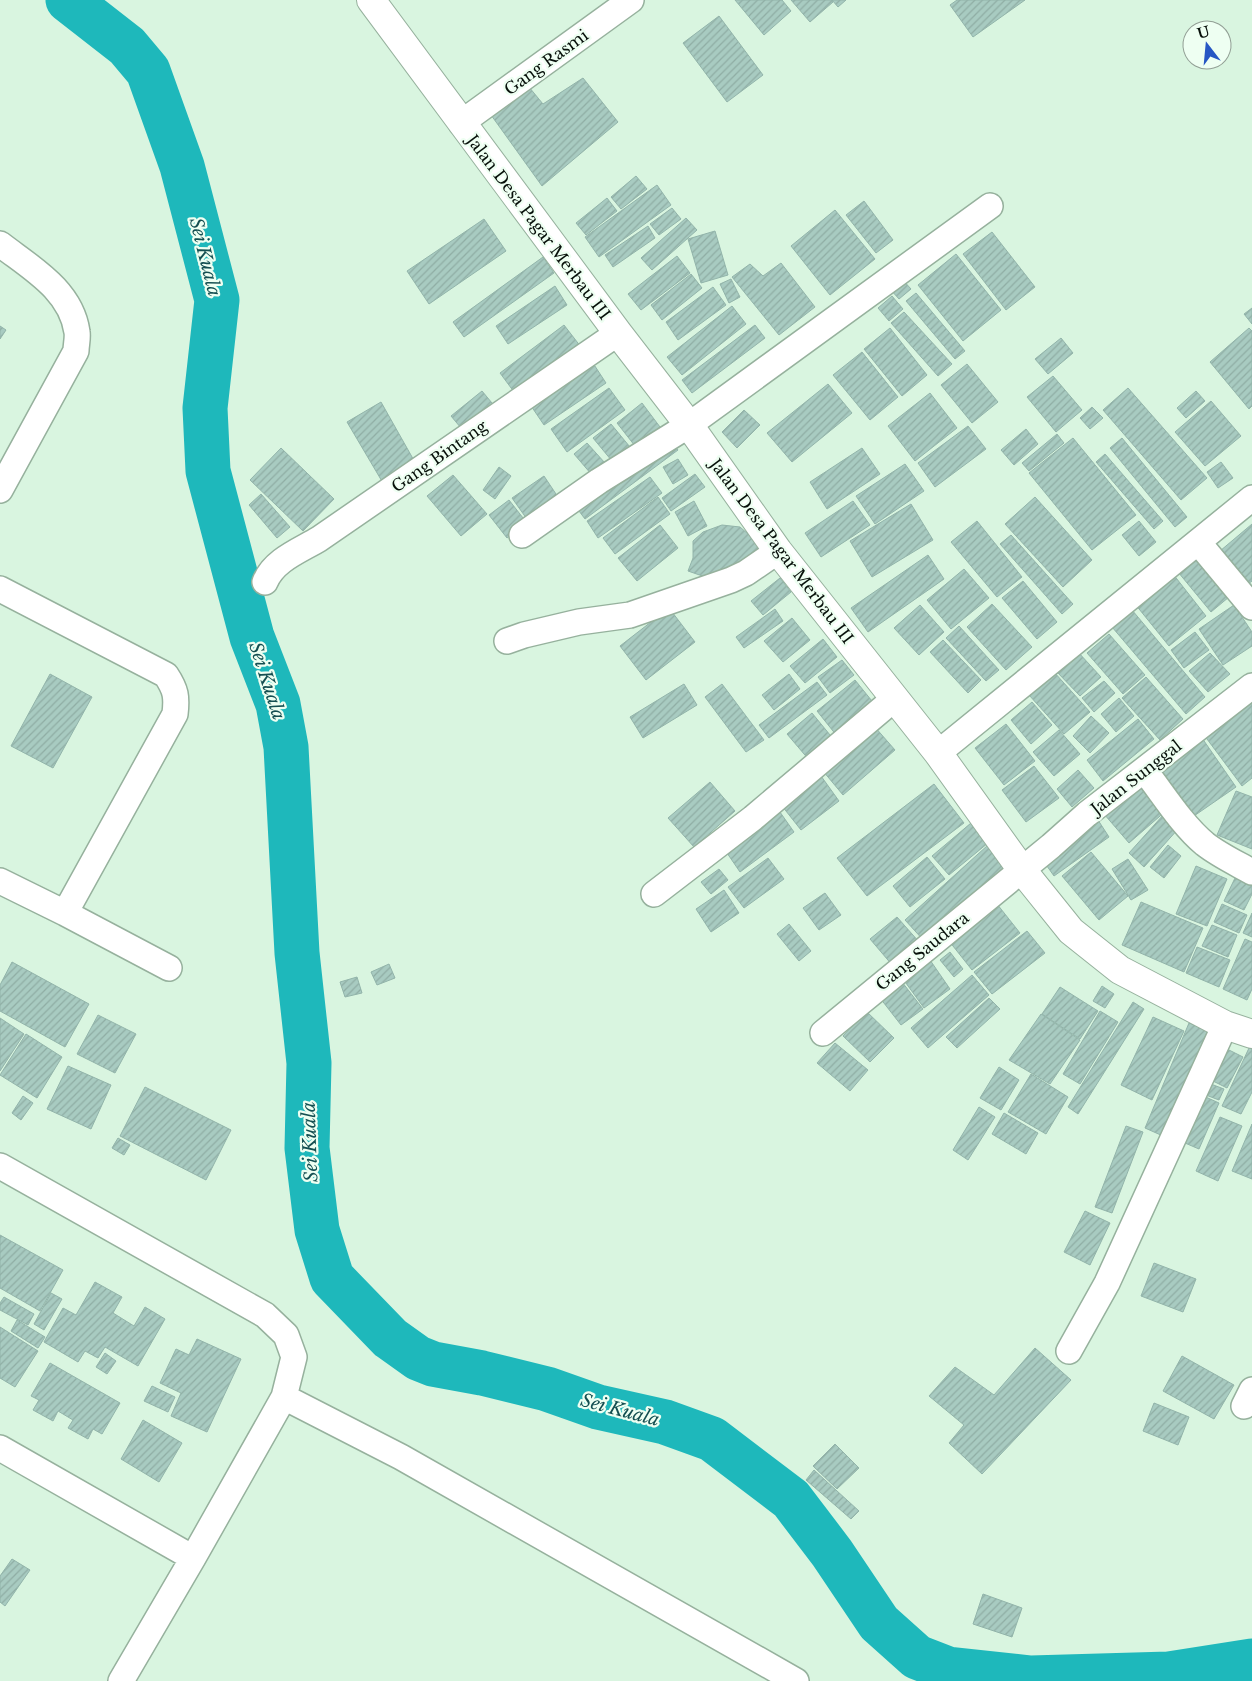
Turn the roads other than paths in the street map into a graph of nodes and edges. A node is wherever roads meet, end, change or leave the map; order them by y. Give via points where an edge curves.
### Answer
1 (370, 0) edge
2 (631, 0) edge
3 (461, 123) junction
4 (990, 206) dead end
5 (0, 244) edge
6 (618, 333) junction
7 (689, 424) junction
8 (0, 490) edge
9 (1252, 498) edge
10 (522, 535) dead end
11 (1198, 542) junction
12 (778, 551) junction
13 (265, 582) dead end
14 (0, 589) edge
15 (1252, 607) edge
16 (507, 641) dead end
17 (1251, 688) edge
18 (894, 699) junction
19 (938, 753) junction
20 (1145, 771) junction
21 (1022, 870) junction
22 (1252, 872) edge
23 (0, 881) edge
24 (654, 894) dead end
25 (65, 913) junction
26 (169, 968) dead end
27 (1224, 1025) junction
28 (823, 1033) dead end
29 (1252, 1034) edge
30 (0, 1166) edge
31 (1069, 1351) dead end
32 (284, 1397) junction
33 (0, 1448) edge
34 (193, 1558) junction
35 (121, 1681) edge
36 (796, 1681) edge

1 - 3 street, Jalan Desa Pagar Merbau III
2 - 3 street, Gang Rasmi
3 - 6 street, Jalan Desa Pagar Merbau III
4 - 7 street
5 - 8 street via 55,287 69,306 77,332 76,351
6 - 7 street, Jalan Desa Pagar Merbau III
6 - 13 street, Gang Bintang via 319,539 274,566
7 - 10 street
7 - 12 street, Jalan Desa Pagar Merbau III
9 - 11 street
11 - 15 street
11 - 19 street
12 - 16 street via 730,580 630,615 579,622
12 - 18 street, Jalan Desa Pagar Merbau III
14 - 25 street via 166,676 174,687 174,714
17 - 20 street, Jalan Sunggal
18 - 19 street, Jalan Desa Pagar Merbau III
18 - 24 street via 753,818
19 - 21 street, Jalan Desa Pagar Merbau III
20 - 21 street, Jalan Sunggal via 1087,814
20 - 22 street via 1203,842
21 - 27 street, Jalan Desa Pagar Merbau III via 1071,932 1120,970
21 - 28 street, Gang Saudara
23 - 25 street
25 - 26 street
27 - 29 street, Jalan Desa Pagar Merbau III
27 - 31 street via 1108,1283
30 - 32 street via 266,1315 286,1335 294,1357
32 - 34 street
32 - 36 street via 401,1457
33 - 34 street
34 - 35 street

